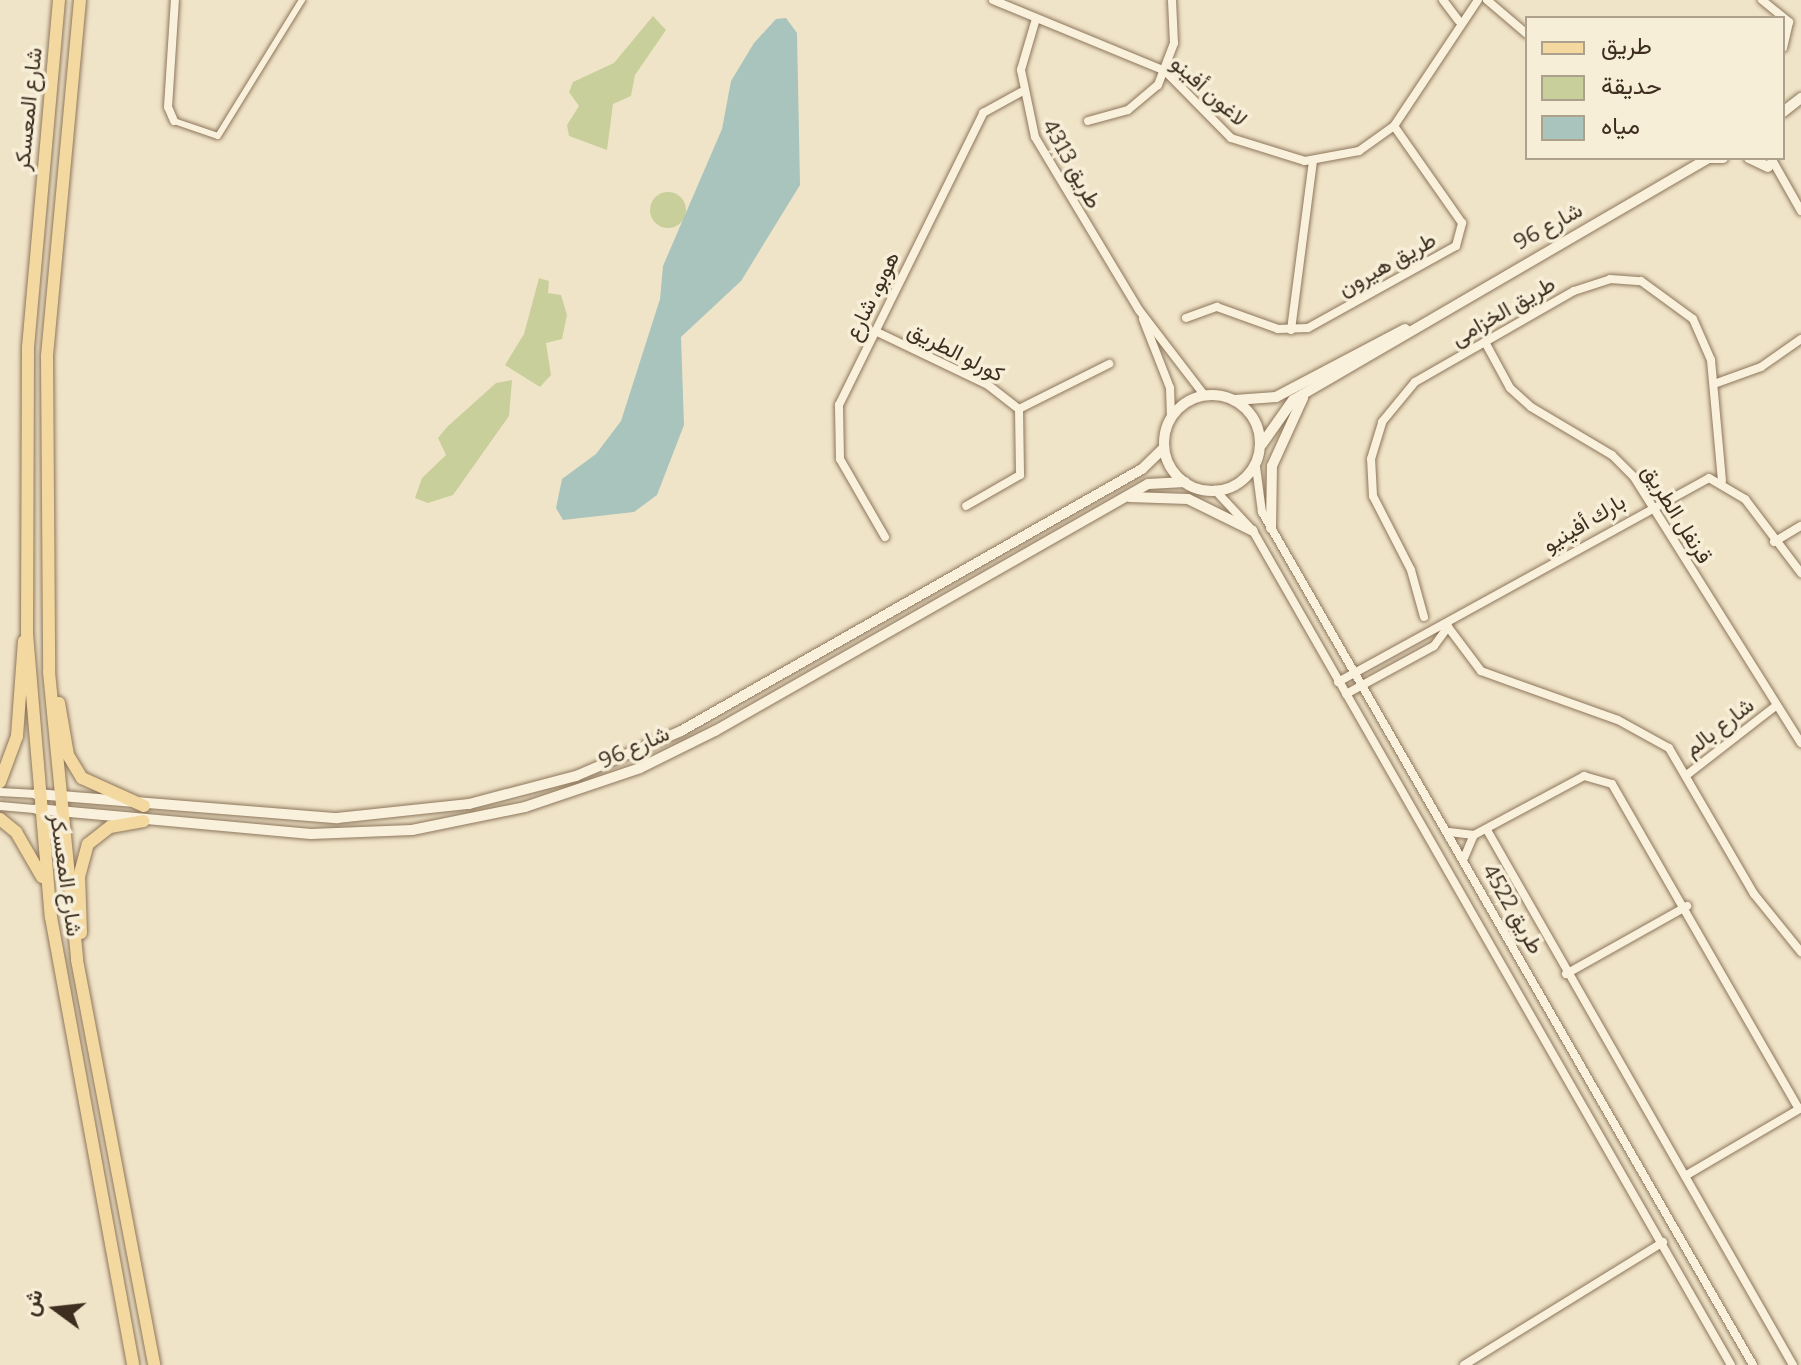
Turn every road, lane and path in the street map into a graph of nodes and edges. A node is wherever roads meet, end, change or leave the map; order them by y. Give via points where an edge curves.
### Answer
1 (59, 0) edge
2 (80, 0) edge
3 (175, 0) edge
4 (302, 0) edge
5 (993, 0) edge
6 (1172, 0) edge
7 (1443, 0) edge
8 (1478, 0) edge
9 (1487, 0) edge
10 (1762, 0) edge
11 (1782, 16) edge
12 (1785, 19) edge
13 (1459, 21) junction
14 (1035, 22) junction
15 (1525, 32) edge
16 (1785, 39) edge
17 (1165, 71) junction
18 (1021, 92) junction
19 (1801, 98) edge
20 (1785, 111) edge
21 (174, 121) joint
22 (1088, 121) dead end
23 (1394, 126) junction
24 (1705, 160) edge
25 (1313, 161) junction
26 (1770, 162) edge
27 (1801, 211) edge
28 (1139, 310) junction
29 (1186, 318) dead end
30 (1407, 329) junction
31 (1291, 330) junction
32 (875, 331) junction
33 (1801, 339) edge
34 (1485, 342) junction
35 (1109, 364) dead end
36 (1714, 384) junction
37 (1312, 388) junction
38 (1205, 396) junction
39 (1235, 400) junction
40 (1019, 409) junction
41 (1171, 418) junction
42 (1262, 444) junction
43 (1163, 449) junction
44 (1256, 467) junction
45 (1722, 481) junction
46 (1185, 482) junction
47 (1215, 490) junction
48 (1124, 498) junction
49 (1652, 503) junction
50 (966, 506) dead end
51 (1801, 526) edge
52 (1271, 528) junction
53 (1253, 531) junction
54 (885, 537) dead end
55 (1774, 542) junction
56 (1801, 573) edge
57 (1424, 617) dead end
58 (1448, 627) junction
59 (27, 634) junction
60 (1422, 635) junction
61 (1429, 649) junction
62 (1355, 671) junction
63 (49, 672) junction
64 (1338, 682) junction
65 (1362, 684) junction
66 (1346, 694) junction
67 (1773, 708) junction
68 (1801, 743) edge
69 (1688, 774) junction
70 (0, 782) edge
71 (0, 792) edge
72 (36, 794) junction
73 (57, 796) junction
74 (0, 806) edge
75 (144, 806) junction
76 (37, 809) junction
77 (59, 811) junction
78 (0, 819) edge
79 (143, 821) junction
80 (1487, 830) junction
81 (1449, 832) junction
82 (1474, 835) junction
83 (1464, 858) junction
84 (47, 887) junction
85 (1687, 906) junction
86 (1801, 952) edge
87 (77, 960) junction
88 (1566, 974) junction
89 (1800, 1109) edge
90 (1685, 1176) junction
91 (1663, 1242) junction
92 (133, 1365) edge
93 (154, 1365) edge
94 (1464, 1365) edge
95 (1731, 1365) edge
96 (1753, 1365) edge
97 (1793, 1365) edge

1 - 59 main road, شارع المعسكر via 28,347
2 - 63 main road, شارع المعسكر via 47,357
3 - 21 street
4 - 21 street via 218,136
5 - 14 street, لاغون أفينو
6 - 17 street via 1176,29
7 - 13 street
8 - 13 street, لاغون أفينو
9 - 15 street
10 - 11 street
12 - 16 street
13 - 23 street, لاغون أفينو
14 - 17 street, لاغون أفينو
14 - 18 street
17 - 22 street via 1128,110
17 - 25 street, لاغون أفينو via 1242,145
18 - 28 street, طريق 4313 via 1043,154
18 - 32 street, هوبو، شارع via 998,98 983,113
19 - 20 street
23 - 25 street, لاغون أفينو via 1359,151
23 - 31 street, طريق هيرون via 1462,223 1461,240 1308,328
24 - 30 street, شارع 96
25 - 31 street
26 - 27 street
28 - 38 street, طريق 4313
28 - 41 street, طريق 4313 via 1170,388
29 - 31 street via 1230,308
30 - 37 street, شارع 96
30 - 39 street, شارع 96 via 1276,397
32 - 40 street, كورلو الطريق via 988,385
32 - 54 street, هوبو، شارع via 834,429 840,459
33 - 36 street via 1761,367
34 - 36 street, طريق الخزامى via 1589,285 1633,280 1665,293 1693,319
34 - 49 street, قرنفل الطريق via 1510,388 1549,420 1612,455
34 - 57 street, طريق الخزامى via 1405,390 1373,446 1376,508 1411,570
35 - 40 street, كورلو الطريق
36 - 45 street, طريق الخزامى
37 - 42 street, شارع 96 via 1277,415
37 - 52 street via 1279,442 1269,482
38 - 39 street
38 - 41 street
39 - 42 street via 1257,422
40 - 50 street, كورلو الطريق via 1020,475
41 - 43 street
42 - 44 street
43 - 46 street
43 - 75 street, شارع 96 via 1142,469 681,731 576,776 415,813 302,818
44 - 47 street
44 - 52 street, طريق 4522 via 1255,491
45 - 49 street, بارك أفينيو via 1696,482
45 - 55 street via 1745,499
46 - 47 street
46 - 48 street, شارع 96 via 1148,484
47 - 53 street, طريق 4522
48 - 53 street via 1188,499
48 - 79 street, شارع 96 via 715,731 585,789 412,830 311,834
49 - 58 street, بارك أفينيو
49 - 67 street, قرنفل الطريق
51 - 55 street
52 - 62 street, طريق 4522
53 - 64 street, طريق 4522
55 - 56 street
58 - 60 street, بارك أفينيو
58 - 61 street, بارك أفينيو
58 - 69 street via 1481,671 1645,732
59 - 70 main road via 19,656 17,736
59 - 72 main road, شارع المعسكر
60 - 61 street
60 - 62 street, بارك أفينيو
61 - 65 street, بارك أفينيو
62 - 64 street, بارك أفينيو
62 - 65 street, طريق 4522
63 - 73 main road, شارع المعسكر
63 - 75 main road via 77,772 96,788
64 - 66 street, طريق 4522
65 - 66 street, بارك أفينيو
65 - 81 street, طريق 4522
66 - 91 street, طريق 4522
67 - 68 street, قرنفل الطريق
67 - 69 street, شارع بالم
69 - 86 street via 1754,894
71 - 72 street
72 - 73 street, شارع 96
72 - 76 main road, شارع المعسكر
73 - 75 street, شارع 96
73 - 77 main road, شارع المعسكر
74 - 76 street
76 - 77 street, شارع 96
76 - 84 main road, شارع المعسكر
77 - 79 street, شارع 96
77 - 87 main road, شارع المعسكر
78 - 84 main road via 25,844
79 - 87 main road via 110,827 84,851
80 - 82 street
80 - 85 street via 1594,775 1627,801
80 - 88 street
81 - 82 street
81 - 83 street, طريق 4522
82 - 83 street
83 - 96 street, طريق 4522
84 - 92 main road, شارع المعسكر via 72,1065
85 - 88 street
85 - 89 street
87 - 93 main road, شارع المعسكر
88 - 90 street
89 - 90 street
90 - 97 street
91 - 94 street
91 - 95 street, طريق 4522

